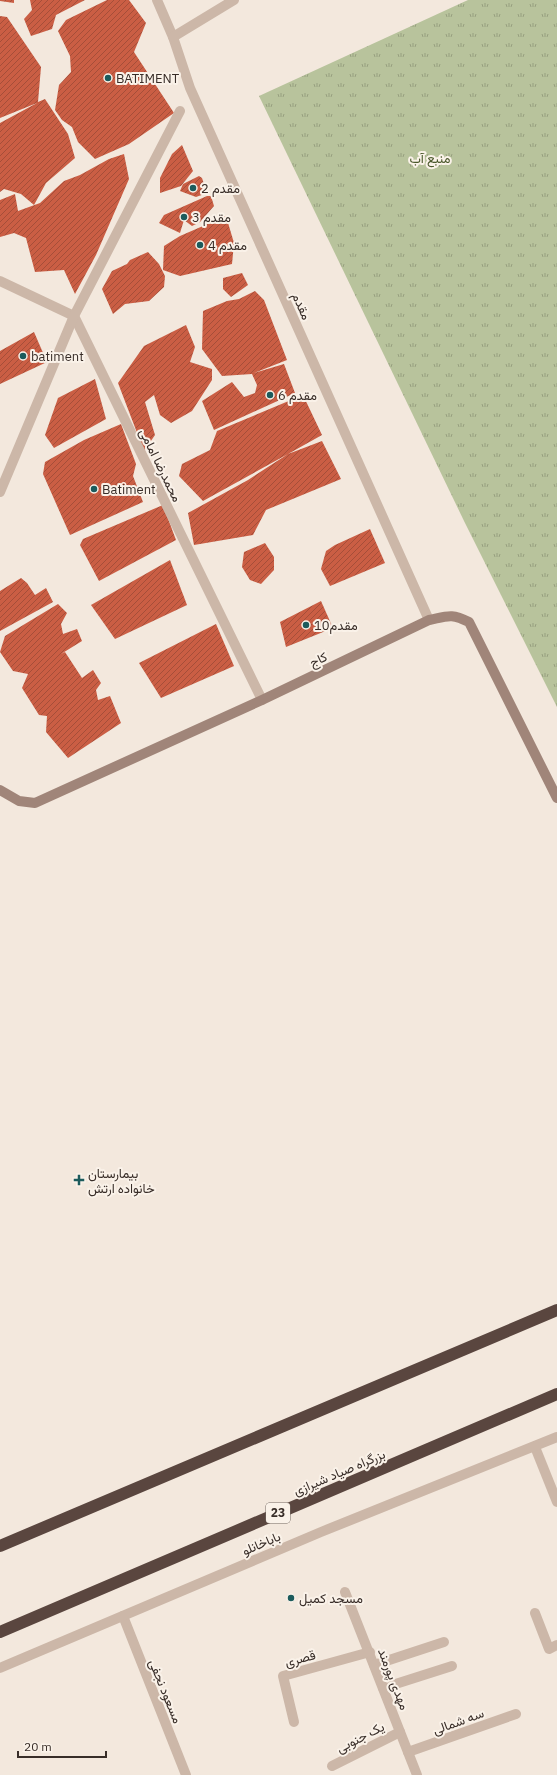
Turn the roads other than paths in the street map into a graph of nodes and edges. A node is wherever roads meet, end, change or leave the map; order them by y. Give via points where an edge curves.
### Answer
1 (157, 0) edge
2 (234, 0) edge
3 (173, 37) junction
4 (180, 111) dead end
5 (0, 281) edge
6 (74, 316) junction
7 (0, 492) edge
8 (429, 620) junction
9 (262, 700) junction
10 (0, 790) edge
11 (557, 798) edge
12 (557, 1310) edge
13 (557, 1394) edge
14 (557, 1438) edge
15 (535, 1447) junction
16 (557, 1502) edge
17 (0, 1546) edge
18 (345, 1592) dead end
19 (535, 1613) dead end
20 (123, 1616) junction
21 (0, 1632) edge
22 (444, 1642) dead end
23 (557, 1645) edge
24 (370, 1652) junction
25 (374, 1665) junction
26 (452, 1666) dead end
27 (0, 1668) edge
28 (384, 1688) junction
29 (516, 1714) dead end
30 (294, 1722) dead end
31 (400, 1732) junction
32 (408, 1752) junction
33 (332, 1766) dead end
34 (186, 1775) edge
35 (417, 1775) edge

1 - 3 street, مقدم
2 - 3 street
3 - 8 street, مقدم via 190,88
4 - 6 street
5 - 6 street
6 - 7 street
6 - 9 street, محمدرضا امامی
8 - 9 main road, کاج
8 - 11 main road, کاج via 456,616 469,622
9 - 10 main road, کاج via 36,802 19,801
12 - 17 highway
13 - 21 highway, بزرگراه صیاد شیرازی / 23
14 - 15 street, باباخانلو
15 - 16 street
15 - 20 street, باباخانلو via 321,1532
18 - 24 street, مهدی پورمند
19 - 23 street via 549,1649
20 - 27 street, باباخانلو
20 - 34 street, مسعود نجفی
22 - 25 street
24 - 25 street, مهدی پورمند
24 - 30 street, قصری via 283,1676
25 - 28 street, مهدی پورمند
26 - 28 street
28 - 31 street, مهدی پورمند
29 - 32 street, سه شمالی
31 - 32 street, مهدی پورمند
31 - 33 street, یک جنوبی
32 - 35 street, مهدی پورمند

